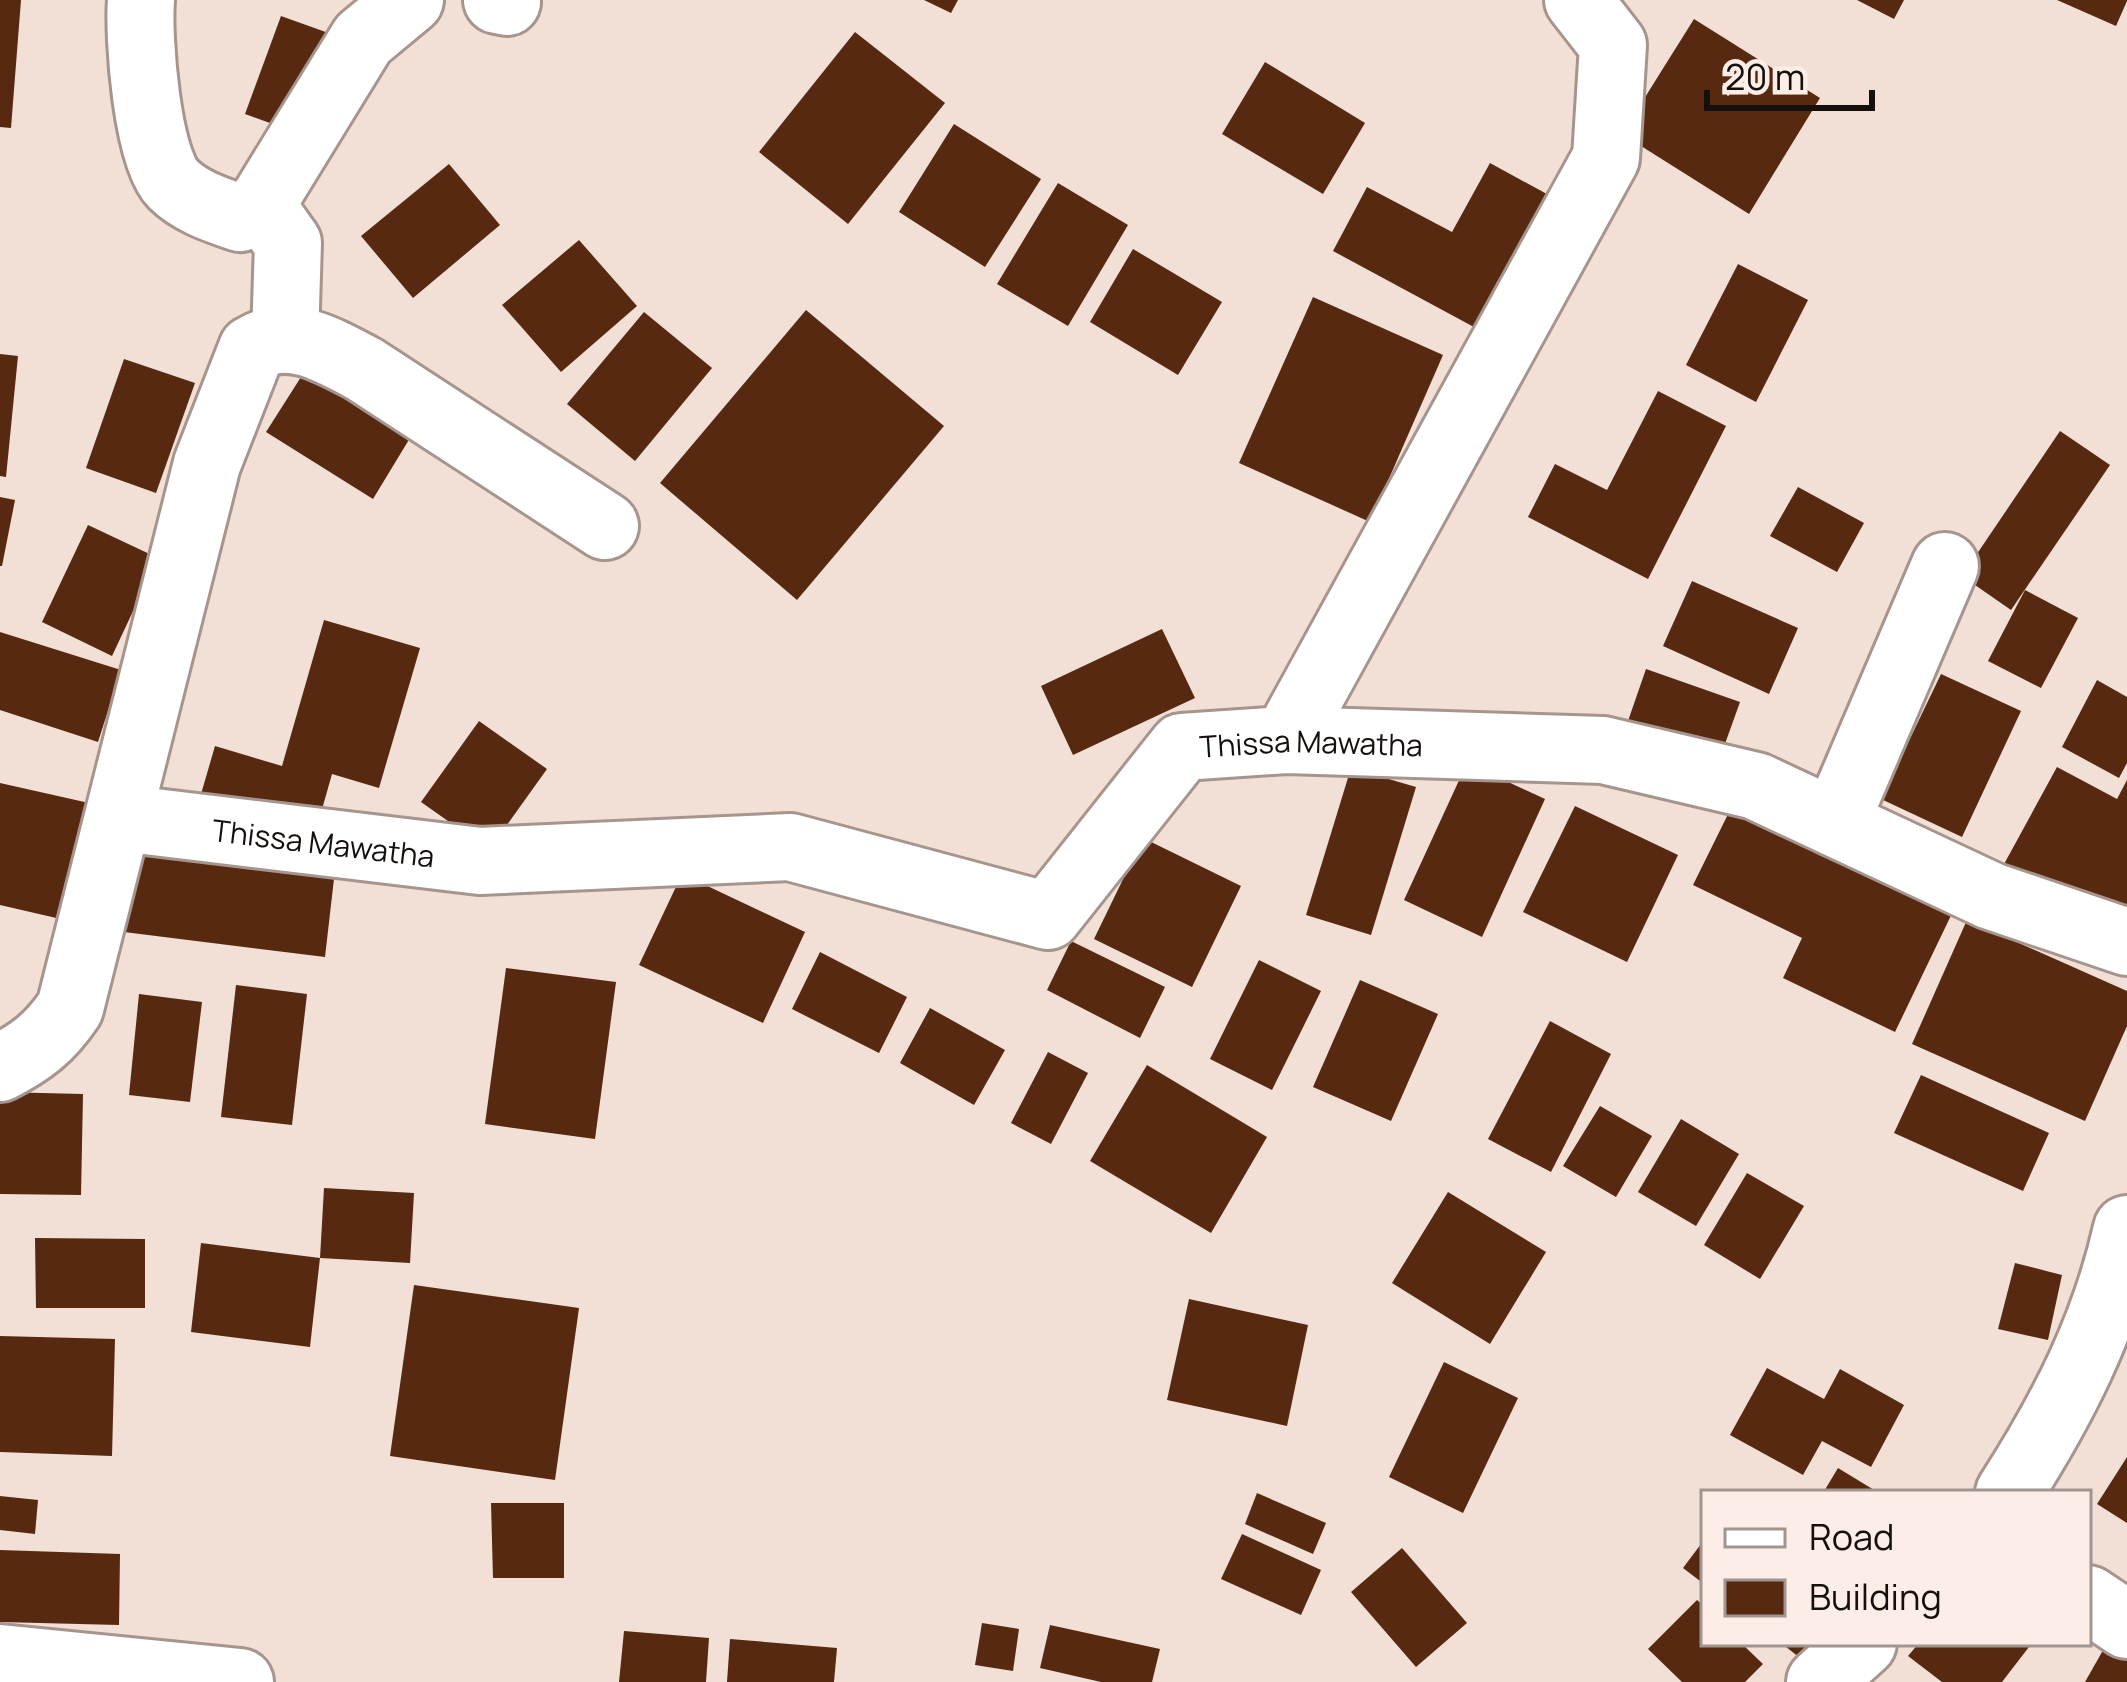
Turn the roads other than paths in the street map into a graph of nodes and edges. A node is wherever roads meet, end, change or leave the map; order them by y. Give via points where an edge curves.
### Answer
1 (141, 0) edge
2 (410, 0) edge
3 (1578, 0) edge
4 (261, 205) junction
5 (285, 338) junction
6 (605, 526) dead end
7 (1945, 566) dead end
8 (1286, 740) junction
9 (121, 818) junction
10 (1835, 824) junction
11 (2127, 942) edge
12 (0, 1068) edge
13 (2127, 1229) edge
14 (2011, 1490) edge
15 (2091, 1601) edge
16 (2127, 1625) edge
17 (1860, 1646) edge
18 (0, 1658) edge
19 (239, 1682) edge
20 (1820, 1682) edge

1 - 4 street via 140,66 170,182 240,218
2 - 4 street via 363,39
3 - 8 street via 1612,45 1606,158
4 - 5 street via 288,243
5 - 6 street via 364,369
5 - 9 street via 252,349 207,464
7 - 10 street
8 - 9 street, Thissa Mawatha via 1182,747 1048,916 790,847 480,861
8 - 10 street, Thissa Mawatha via 1603,750 1756,786
9 - 12 street via 70,1008 36,1050
10 - 11 street, Thissa Mawatha via 1991,896
13 - 14 street via 2078,1373
15 - 16 street
17 - 20 street
18 - 19 street

